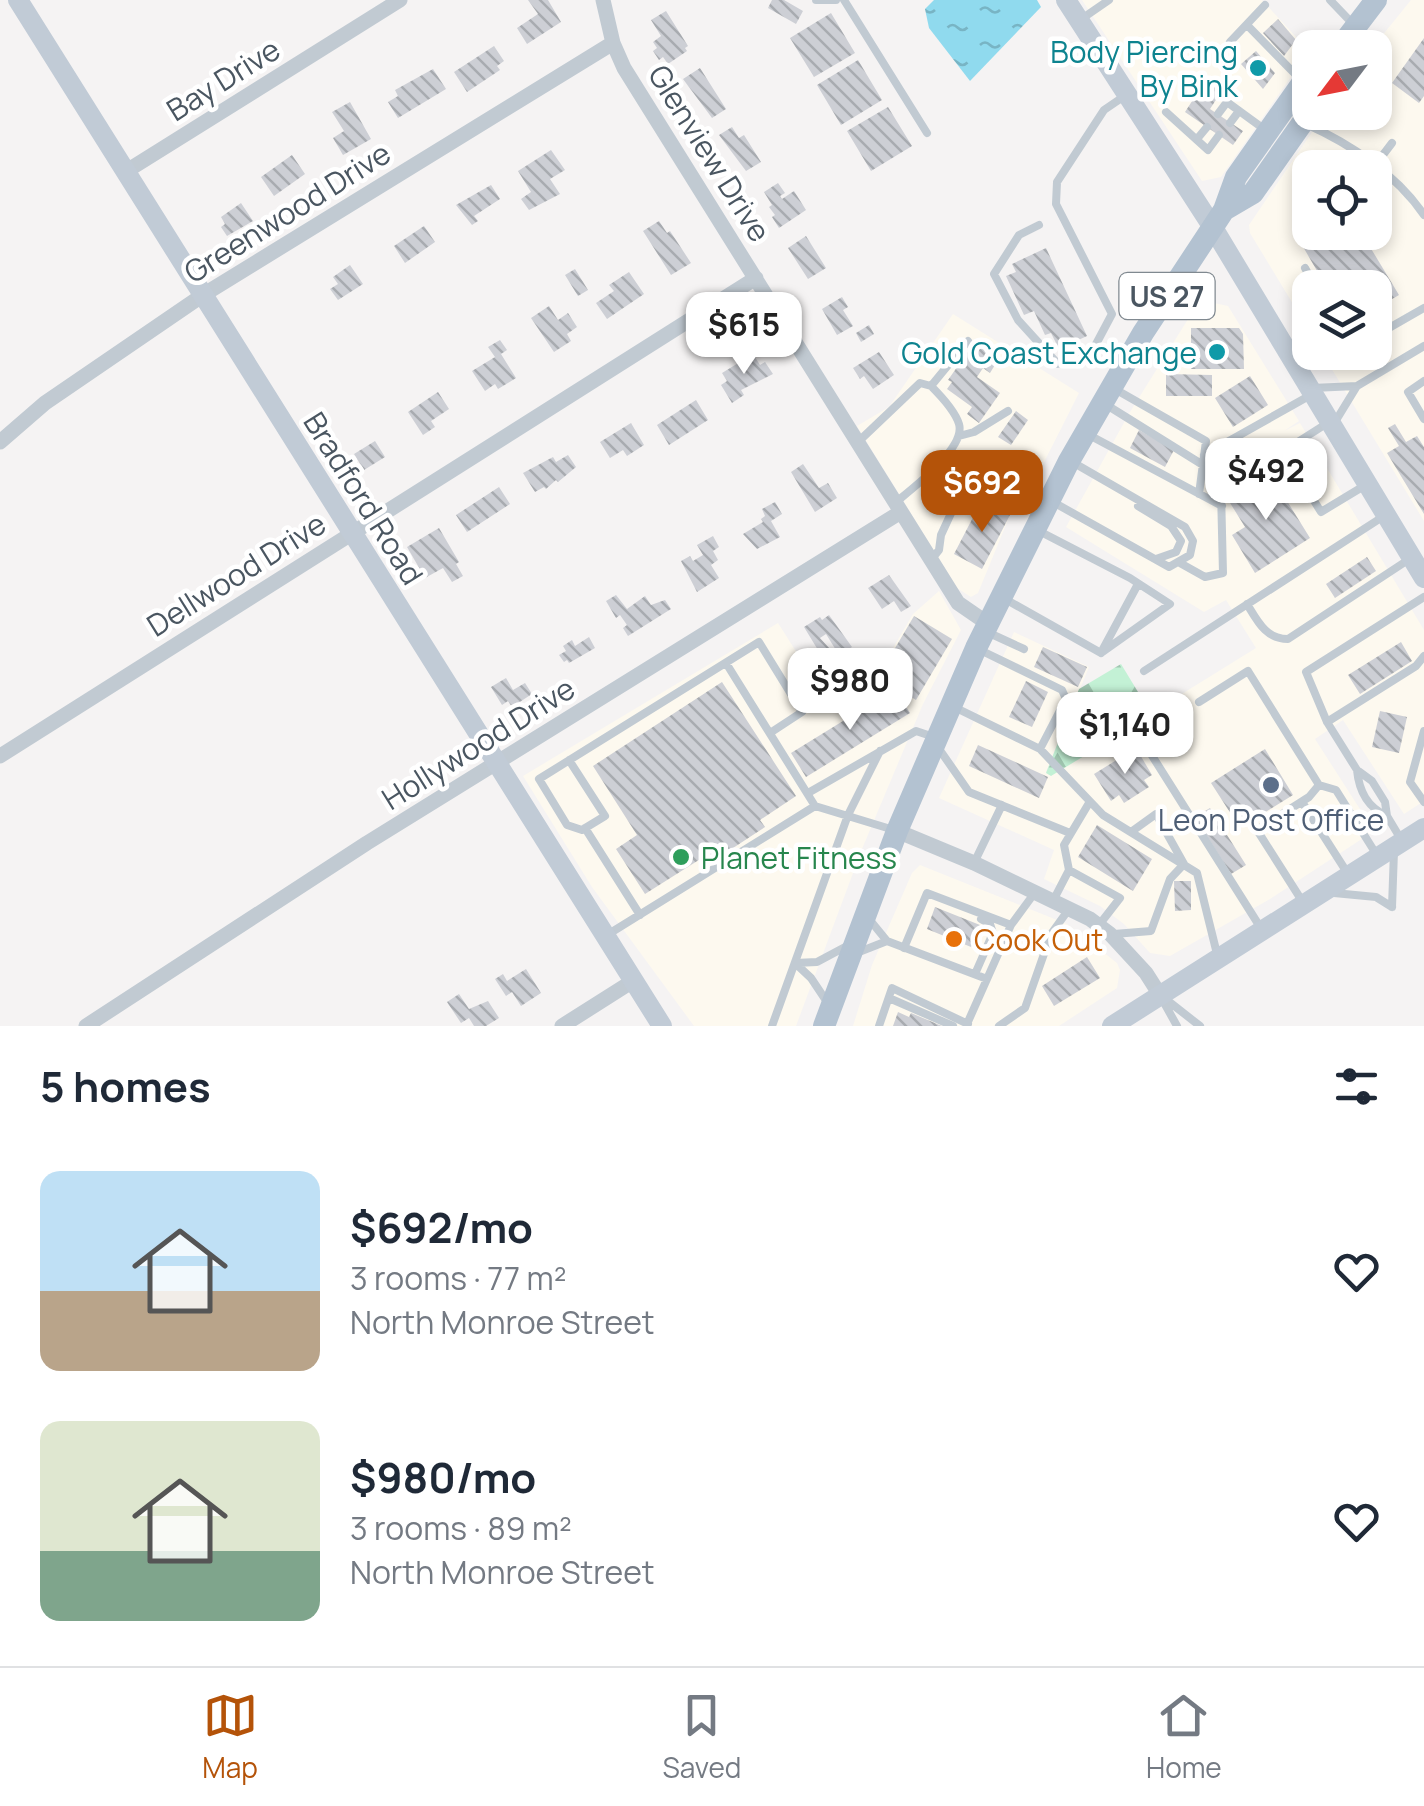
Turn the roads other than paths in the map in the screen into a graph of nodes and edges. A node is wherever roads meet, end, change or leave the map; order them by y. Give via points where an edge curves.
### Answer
1 (18, 0) edge
2 (400, 0) edge
3 (603, 0) edge
4 (816, 0) edge
5 (836, 0) edge
6 (844, 0) edge
7 (1066, 0) edge
8 (1109, 0) edge
9 (1376, 0) edge
10 (1336, 2) edge
11 (1265, 5) dead end
12 (1079, 20) junction
13 (1247, 25) junction
14 (1342, 30) edge
15 (1353, 30) edge
16 (1230, 42) dead end
17 (613, 43) junction
18 (1292, 64) edge
19 (1126, 95) junction
20 (1292, 96) edge
21 (1239, 111) junction
22 (1166, 112) dead end
23 (1218, 114) dead end
24 (1230, 122) dead end
25 (1180, 124) junction
26 (1207, 127) dead end
27 (1298, 130) edge
28 (1323, 130) edge
29 (1267, 131) junction
30 (926, 133) dead end
31 (1219, 136) dead end
32 (1197, 139) junction
33 (1156, 141) junction
34 (1392, 143) dead end
35 (1351, 150) edge
36 (1387, 150) edge
37 (125, 172) junction
38 (1392, 180) edge
39 (1424, 215) edge
40 (1218, 218) junction
41 (1039, 225) dead end
42 (756, 278) junction
43 (203, 295) junction
44 (1424, 308) edge
45 (1392, 326) edge
46 (968, 341) dead end
47 (1424, 346) edge
48 (1424, 382) edge
49 (931, 386) junction
50 (1357, 386) junction
51 (1312, 391) junction
52 (1106, 394) junction
53 (1008, 411) dead end
54 (1424, 419) edge
55 (1331, 424) junction
56 (1084, 432) junction
57 (958, 436) junction
58 (0, 442) edge
59 (858, 442) junction
60 (1284, 452) junction
61 (1204, 460) junction
62 (1069, 461) junction
63 (1368, 484) junction
64 (1112, 485) junction
65 (1199, 494) junction
66 (1047, 504) junction
67 (1222, 506) junction
68 (898, 507) junction
69 (1386, 514) junction
70 (1034, 529) junction
71 (351, 534) junction
72 (1412, 558) junction
73 (1156, 559) junction
74 (931, 560) junction
75 (1180, 563) junction
76 (1424, 578) edge
77 (1138, 584) junction
78 (1000, 596) junction
79 (1424, 597) edge
80 (1247, 604) junction
81 (982, 634) junction
82 (1024, 648) dead end
83 (1101, 652) junction
84 (1424, 656) edge
85 (726, 663) junction
86 (1144, 671) dead end
87 (1199, 702) dead end
88 (951, 706) junction
89 (1327, 722) junction
90 (1424, 731) edge
91 (770, 732) junction
92 (1139, 736) dead end
93 (936, 741) junction
94 (1040, 749) junction
95 (880, 751) junction
96 (0, 756) edge
97 (570, 760) junction
98 (1424, 760) edge
99 (1415, 765) junction
100 (496, 766) junction
101 (1357, 770) junction
102 (1318, 785) junction
103 (808, 794) junction
104 (1302, 802) junction
105 (1424, 802) edge
106 (1089, 803) junction
107 (1002, 805) junction
108 (816, 806) junction
109 (848, 815) junction
110 (1387, 816) junction
111 (585, 828) junction
112 (1424, 828) edge
113 (897, 831) junction
114 (1070, 832) junction
115 (1131, 832) junction
116 (1392, 848) junction
117 (974, 863) junction
118 (1184, 864) junction
119 (1069, 870) junction
120 (1349, 875) junction
121 (1036, 891) junction
122 (925, 898) junction
123 (1313, 898) junction
124 (1054, 899) junction
125 (1070, 908) junction
126 (866, 914) junction
127 (640, 915) junction
128 (1011, 925) junction
129 (1105, 929) junction
130 (1262, 930) junction
131 (605, 936) junction
132 (887, 941) junction
133 (904, 948) junction
134 (852, 949) junction
135 (1218, 958) junction
136 (796, 963) junction
137 (975, 974) junction
138 (987, 979) junction
139 (633, 981) junction
140 (1160, 994) junction
141 (889, 998) junction
142 (830, 1017) edge
143 (969, 1025) edge
144 (86, 1026) edge
145 (562, 1026) edge
146 (662, 1026) edge
147 (772, 1026) edge
148 (879, 1026) edge
149 (954, 1026) edge
150 (999, 1026) edge
151 (1112, 1026) edge
152 (1177, 1026) edge
153 (1200, 1026) edge

1 - 37 street, Bradford Road
2 - 37 street, Bay Drive
3 - 17 street, Glenview Drive
4 - 5 lane
6 - 30 lane
7 - 12 street
8 - 12 lane
9 - 15 main road
10 - 14 lane
11 - 13 lane
12 - 19 street
13 - 16 lane
13 - 18 lane
17 - 42 street, Glenview Drive
17 - 43 street, Greenwood Drive
19 - 33 street
19 - 41 lane via 1104,110 1057,182 1056,204 1112,314 1094,346 1058,364 1018,320 994,274 1020,235
20 - 29 main road, US 27
21 - 23 lane via 1227,102
21 - 24 lane
21 - 29 lane
22 - 25 lane
25 - 32 lane
25 - 33 lane
26 - 32 lane
27 - 40 main road, US 27 via 1254,193
28 - 35 lane
29 - 40 main road, US 27
31 - 32 lane via 1208,150
33 - 40 street
34 - 36 lane
37 - 43 street, Bradford Road
38 - 39 lane
40 - 51 street
40 - 52 main road, US 27
42 - 59 street, Glenview Drive
42 - 71 street, Dellwood Drive
43 - 58 street, Greenwood Drive via 45,403
43 - 71 street, Bradford Road
44 - 45 lane
46 - 49 lane
47 - 50 lane
48 - 54 lane via 1408,392
49 - 57 lane via 958,420
49 - 59 lane via 920,384
50 - 51 lane
50 - 55 lane
51 - 55 street
51 - 61 lane
52 - 56 main road, US 27
52 - 61 lane
52 - 61 lane via 1206,441
53 - 57 lane
55 - 60 lane
55 - 63 street
56 - 62 main road, US 27
56 - 65 lane
57 - 68 lane
59 - 68 street, Glenview Drive
60 - 63 lane via 1321,512
60 - 67 lane via 1221,491
61 - 65 lane
62 - 64 lane
62 - 66 main road, US 27
63 - 69 street
64 - 73 lane via 1182,541 1176,552
64 - 75 lane via 1185,527 1193,541
65 - 67 lane
66 - 70 main road, US 27
66 - 73 lane
66 - 74 lane via 971,470
67 - 75 lane via 1223,573 1204,576
68 - 74 street, Glenview Drive
68 - 100 street, Hollywood Drive
69 - 72 street
69 - 80 lane
70 - 77 lane
70 - 78 main road, US 27
71 - 96 street, Dellwood Drive
71 - 100 street, Bradford Road
72 - 76 street
72 - 80 lane via 1288,639 1263,629
73 - 75 lane
74 - 81 street, Glenview Drive
77 - 83 lane
77 - 83 lane via 1170,604
78 - 81 main road, US 27
78 - 83 lane
79 - 89 lane via 1306,672
80 - 86 lane
81 - 82 lane
81 - 88 main road, US 27
81 - 94 lane via 1065,694
84 - 89 lane
85 - 91 lane
85 - 91 lane via 759,642 802,712
85 - 97 lane
87 - 102 lane via 1248,671
88 - 93 main road, US 27
88 - 94 lane
89 - 101 lane
90 - 99 lane
91 - 103 lane
92 - 130 lane
93 - 95 lane via 916,731
93 - 107 lane via 970,792
93 - 113 main road, US 27
94 - 106 lane
95 - 103 lane
95 - 109 lane
97 - 111 lane via 605,816
97 - 111 lane via 539,779 567,825
98 - 99 lane
99 - 105 lane via 1410,782
100 - 131 street, Bradford Road
100 - 144 street, Hollywood Drive
101 - 110 lane via 1372,780
101 - 110 lane via 1359,788
102 - 104 lane
102 - 116 lane via 1336,790
103 - 108 lane
104 - 120 lane
104 - 123 lane via 1256,830
106 - 114 lane
106 - 115 lane
107 - 114 lane
107 - 117 lane
108 - 109 lane
108 - 127 lane
109 - 113 lane
109 - 136 lane
110 - 116 lane
111 - 127 lane
112 - 116 street
113 - 117 street
113 - 126 main road, US 27
114 - 119 lane via 1064,845
115 - 118 lane
115 - 118 lane via 1156,814
116 - 120 street
116 - 123 lane via 1392,906 1376,896
117 - 121 street
118 - 129 lane via 1170,879 1151,931
118 - 135 lane via 1197,873
119 - 124 lane
119 - 129 lane via 1120,898
120 - 123 street
121 - 124 street
121 - 128 lane
122 - 128 lane via 926,893
122 - 133 lane
122 - 137 lane via 990,924 992,937
123 - 130 street
124 - 125 street
125 - 129 street
125 - 150 lane via 1052,934 1025,1008
126 - 132 lane
126 - 134 main road, US 27
127 - 131 lane
128 - 138 lane
129 - 140 street
130 - 135 street
131 - 139 street, Bradford Road
132 - 133 lane
132 - 134 lane
133 - 137 lane
134 - 136 lane
134 - 142 main road, US 27
135 - 140 street
136 - 142 lane
136 - 147 lane
137 - 138 lane
138 - 143 lane
139 - 145 street
139 - 146 street, Bradford Road
140 - 151 street
140 - 152 lane
140 - 153 lane
141 - 143 lane via 892,988
141 - 148 lane
141 - 149 lane

